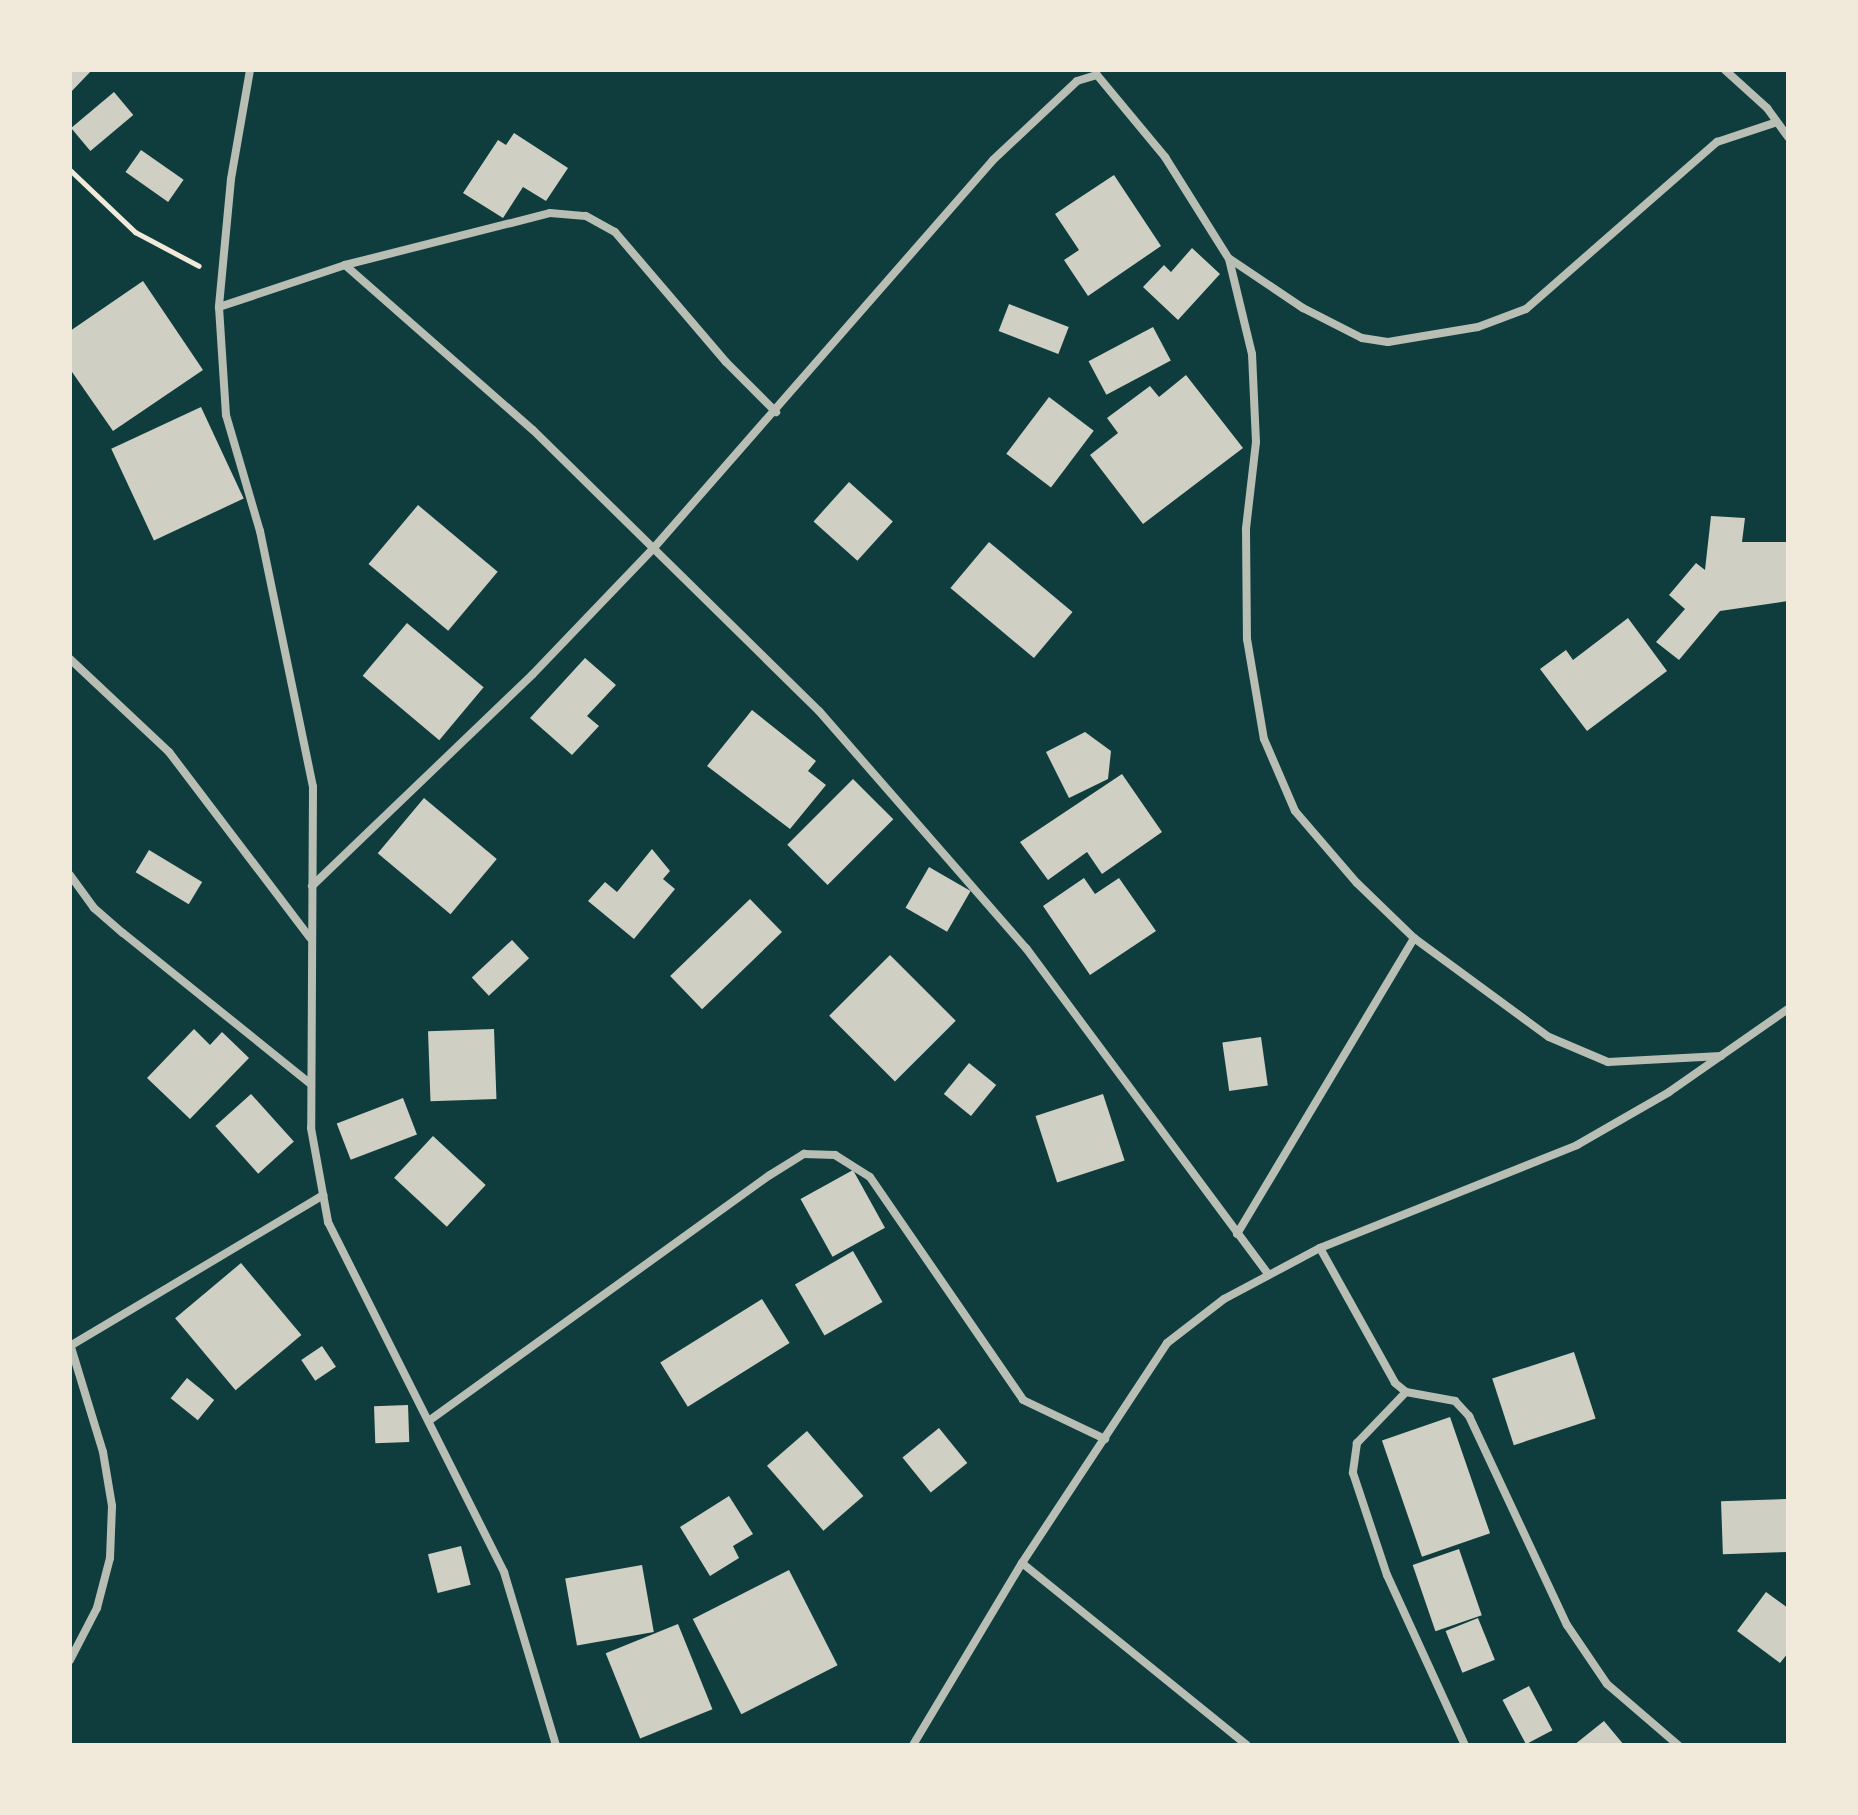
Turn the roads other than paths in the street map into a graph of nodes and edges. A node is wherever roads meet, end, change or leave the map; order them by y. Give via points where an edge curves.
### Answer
1 (250, 70) edge
2 (1725, 70) edge
3 (1777, 122) junction
4 (1788, 137) edge
5 (1229, 259) junction
6 (345, 265) junction
7 (219, 307) junction
8 (776, 412) junction
9 (652, 550) junction
10 (70, 659) edge
11 (70, 875) edge
12 (312, 886) junction
13 (1414, 938) junction
14 (310, 939) junction
15 (1788, 1009) edge
16 (1721, 1056) junction
17 (311, 1084) junction
18 (323, 1195) junction
19 (1237, 1234) junction
20 (1320, 1248) junction
21 (1269, 1275) junction
22 (70, 1345) edge
23 (1406, 1392) junction
24 (430, 1420) junction
25 (1105, 1439) junction
26 (1022, 1563) junction
27 (70, 1660) edge
28 (556, 1745) edge
29 (913, 1745) edge
30 (1247, 1745) edge
31 (1465, 1745) edge
32 (1678, 1745) edge

1 - 7 street
2 - 3 street
3 - 4 street
3 - 5 street via 1717,142 1526,309 1478,327 1388,342 1362,338 1303,308
5 - 8 street via 1130,111 1106,81 1088,76 993,160
5 - 13 street via 1252,354 1256,442 1246,529 1247,639 1264,739 1295,811
6 - 7 street
6 - 8 street via 550,213 586,216 615,232
6 - 9 street via 533,430
7 - 12 street via 226,415 260,531 313,787
8 - 9 street
9 - 12 street via 532,675
9 - 19 street via 819,711 922,824 1026,948
10 - 14 street via 169,752 246,847
11 - 17 street via 94,908
12 - 14 street
13 - 16 street via 1549,1037 1608,1062
13 - 19 street
14 - 17 street
15 - 16 street
16 - 20 street via 1577,1145
17 - 18 street via 311,1128
18 - 22 street
18 - 24 street via 328,1222 348,1265
19 - 21 street
20 - 21 street
20 - 23 street via 1379,1359
21 - 25 street via 1224,1299 1167,1343
22 - 27 street via 103,1452 112,1506 110,1558 97,1608
23 - 31 street via 1357,1443 1353,1473 1387,1575
23 - 32 street via 1455,1401 1469,1416 1567,1625 1607,1684
24 - 25 street via 804,1154 835,1155 870,1177 1023,1400
24 - 28 street via 504,1572
25 - 26 street
26 - 29 street
26 - 30 street

